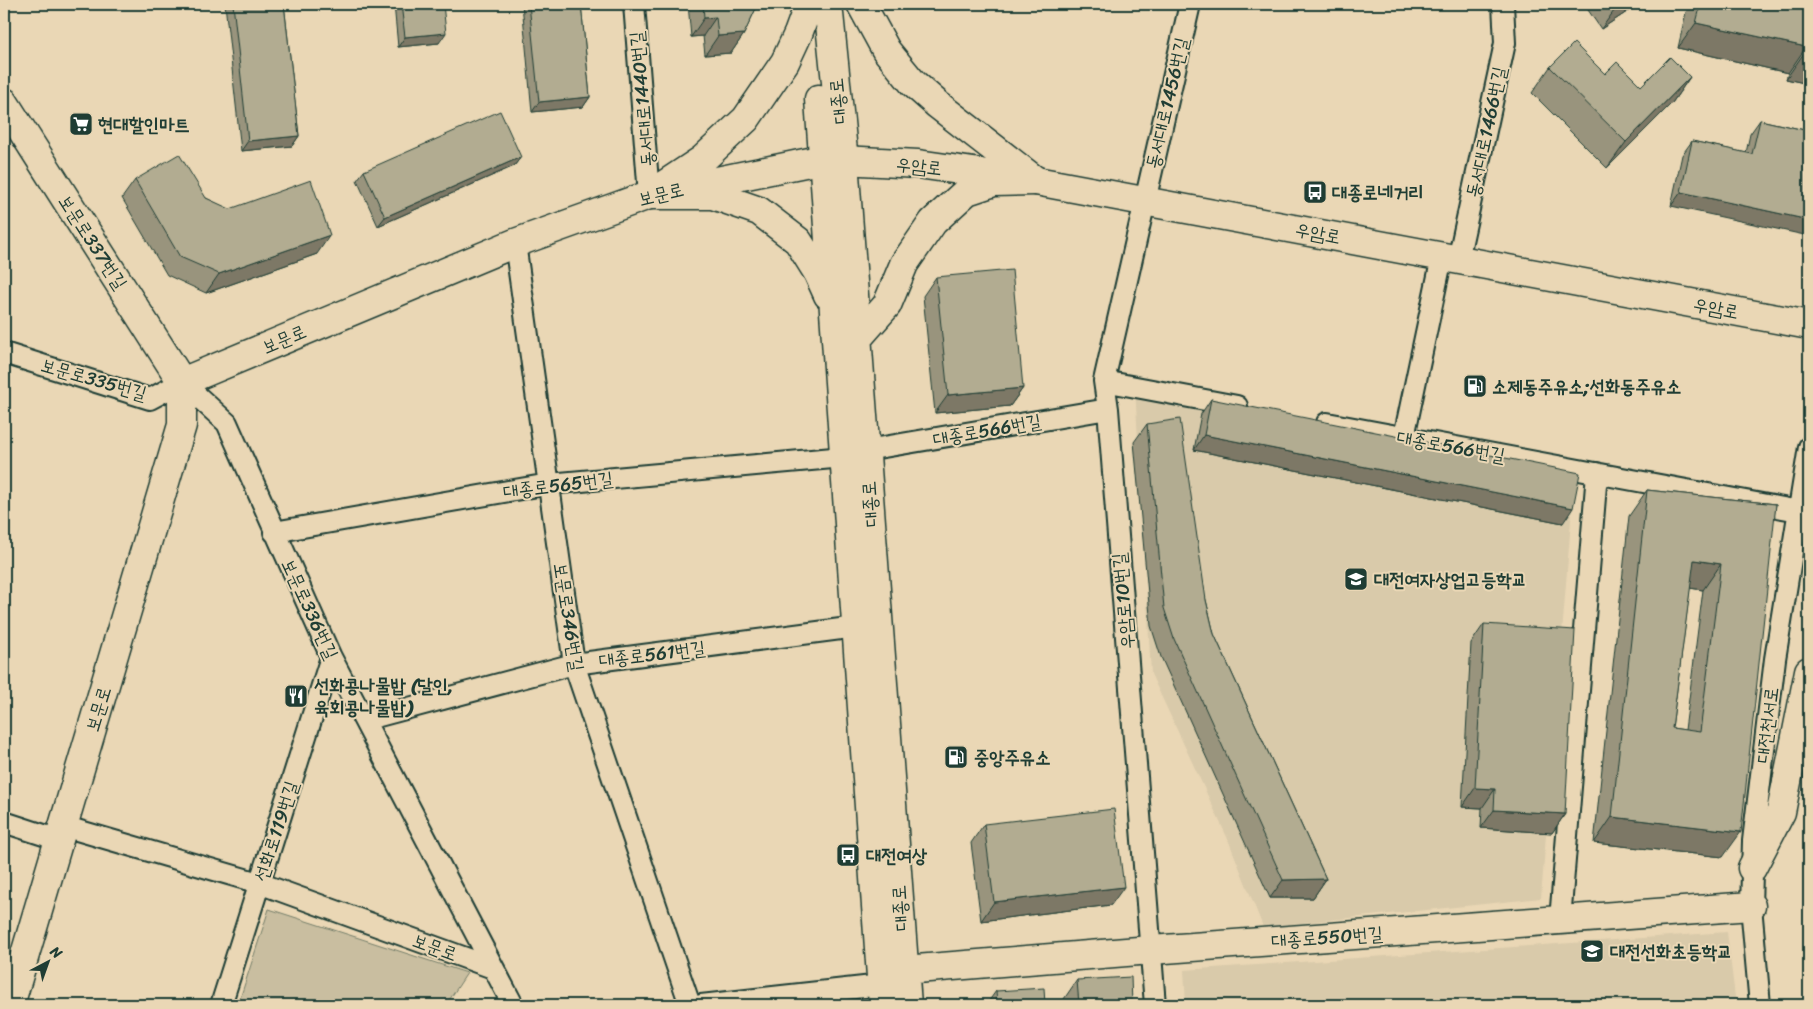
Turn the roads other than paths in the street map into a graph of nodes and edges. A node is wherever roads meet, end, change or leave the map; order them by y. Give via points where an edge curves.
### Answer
1 (634, 4) edge
2 (810, 4) edge
3 (828, 4) edge
4 (861, 4) edge
5 (1190, 4) edge
6 (1502, 4) edge
7 (4, 102) edge
8 (834, 160) junction
9 (1036, 181) junction
10 (650, 195) junction
11 (1145, 201) junction
12 (515, 243) junction
13 (1450, 258) junction
14 (834, 308) junction
15 (1809, 325) edge
16 (857, 339) junction
17 (4, 353) edge
18 (182, 382) junction
19 (1104, 382) junction
20 (1108, 409) junction
21 (1260, 410) edge
22 (1308, 419) edge
23 (1404, 437) junction
24 (1809, 447) edge
25 (855, 454) junction
26 (1597, 473) junction
27 (549, 484) junction
28 (1799, 510) junction
29 (274, 532) junction
30 (856, 627) junction
31 (331, 657) junction
32 (574, 664) junction
33 (1809, 671) edge
34 (364, 720) junction
35 (4, 822) edge
36 (61, 833) junction
37 (1752, 868) junction
38 (259, 883) junction
39 (1750, 906) junction
40 (1560, 920) junction
41 (1151, 950) junction
42 (493, 968) junction
43 (904, 970) junction
44 (882, 995) edge
45 (10, 1005) edge
46 (221, 1005) edge
47 (513, 1005) edge
48 (690, 1005) edge
49 (701, 1005) edge
50 (907, 1005) edge
51 (1155, 1005) edge
52 (1760, 1005) edge

1 - 10 street, 동서대로1440번길
2 - 8 main road, 대종로
2 - 10 main road via 785,62 746,119 702,160
3 - 8 main road, 대종로
4 - 9 main road via 886,50 913,83
5 - 11 street, 동서대로1456번길
6 - 13 street, 동서대로1466번길 via 1505,43
7 - 18 main road, 보문로337번길
8 - 9 main road, 우암로 via 918,164
8 - 10 main road, 보문로
8 - 14 main road, 대종로
8 - 16 main road, 대종로
9 - 11 main road, 우암로
9 - 16 main road via 994,182 967,191 933,222 904,264 887,305
10 - 12 main road, 보문로
10 - 14 main road via 713,195 759,211 798,241
11 - 13 main road, 우암로
11 - 19 street, 우암로10번길
12 - 18 main road, 보문로
12 - 27 street, 보문로346번길
13 - 15 main road, 우암로
13 - 23 street, 동서대로1466번길
14 - 25 main road, 대종로
16 - 25 main road, 대종로
17 - 18 street, 보문로335번길 via 150,399
18 - 29 street, 보문로336번길 via 227,423
18 - 36 main road, 보문로 via 182,425
19 - 20 street, 우암로10번길
19 - 21 street
20 - 25 street, 대종로566번길
20 - 41 street, 우암로10번길
22 - 23 street, 대종로566번길
23 - 26 street, 대종로566번길
24 - 28 street, 대전천서로
25 - 27 street, 대종로565번길
25 - 30 main road, 대종로
25 - 43 main road, 대종로
26 - 28 street, 대종로566번길
26 - 40 street
27 - 29 street, 대종로565번길
27 - 32 street, 보문로346번길
28 - 37 street, 대전천서로 via 1775,659
29 - 31 street, 보문로336번길
30 - 32 street, 대종로561번길
30 - 44 main road, 대종로
31 - 34 street, 보문로336번길
31 - 38 street, 선화로119번길
32 - 34 street, 대종로561번길
32 - 48 street, 보문로346번길
33 - 37 main road via 1780,812
34 - 42 street, 보문로336번길
35 - 36 street
36 - 38 street, 보문로
36 - 45 main road, 보문로
37 - 39 street, 대전천서로
38 - 42 street, 보문로
38 - 46 street, 선화로119번길
39 - 40 main road, 대종로550번길
39 - 52 street, 대전천서로
40 - 41 main road, 대종로550번길
41 - 43 main road, 대종로550번길
41 - 51 street, 우암로10번길
42 - 47 street, 보문로336번길
43 - 50 main road, 대종로
44 - 49 street

